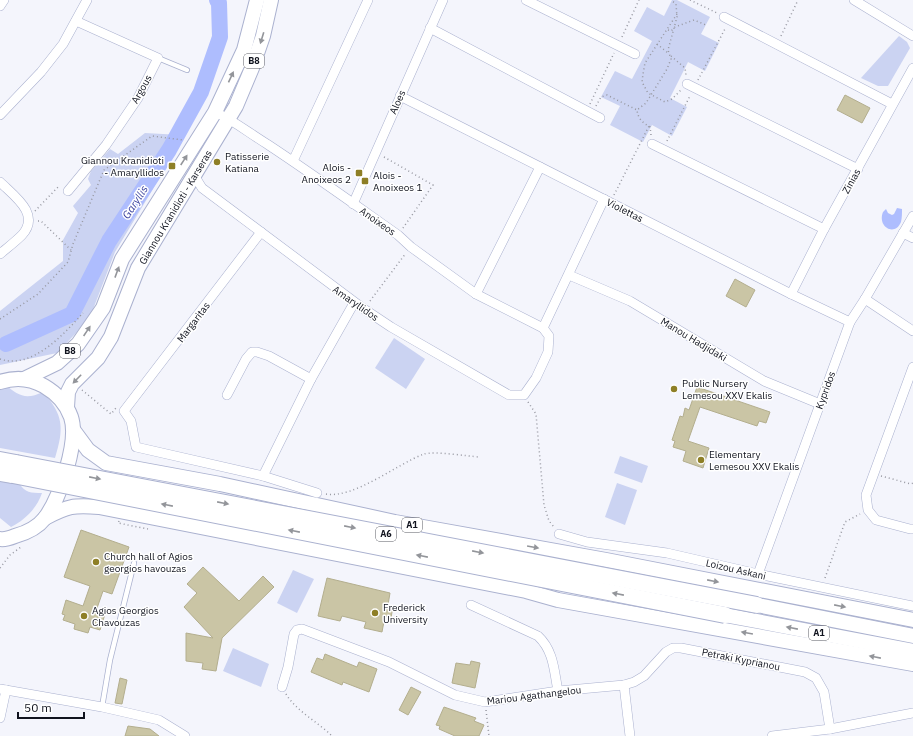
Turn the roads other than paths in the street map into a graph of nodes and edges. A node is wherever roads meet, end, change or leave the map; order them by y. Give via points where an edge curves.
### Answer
1 (4, 0) edge
2 (87, 0) edge
3 (257, 0) edge
4 (271, 0) edge
5 (368, 0) edge
6 (443, 0) edge
7 (526, 0) edge
8 (854, 0) edge
9 (0, 6) edge
10 (724, 17) road end
11 (76, 21) junction
12 (430, 28) junction
13 (913, 36) edge
14 (634, 54) dead end
15 (158, 58) junction
16 (913, 68) edge
17 (187, 70) dead end
18 (687, 84) road end
19 (400, 96) junction
20 (892, 104) junction
21 (215, 112) junction
22 (593, 114) road end
23 (0, 115) edge
24 (230, 118) junction
25 (652, 144) road end
26 (293, 162) junction
27 (540, 167) junction
28 (858, 169) junction
29 (197, 181) junction
30 (0, 182) edge
31 (68, 191) dead end
32 (607, 201) junction
33 (353, 204) junction
34 (913, 216) edge
35 (824, 229) junction
36 (261, 232) junction
37 (903, 232) junction
38 (913, 238) edge
39 (0, 254) edge
40 (569, 275) junction
41 (476, 294) junction
42 (791, 294) junction
43 (865, 299) junction
44 (354, 303) junction
45 (850, 322) junction
46 (543, 328) junction
47 (913, 331) edge
48 (913, 367) edge
49 (24, 379) junction
50 (311, 379) junction
51 (0, 382) edge
52 (227, 394) dead end
53 (820, 404) junction
54 (67, 407) junction
55 (74, 430) junction
56 (7, 468) edge
57 (262, 476) junction
58 (317, 493) road end
59 (45, 518) junction
60 (913, 529) edge
61 (560, 534) road end
62 (5, 538) edge
63 (0, 548) edge
64 (606, 560) junction
65 (134, 563) dead end
66 (758, 574) junction
67 (558, 600) junction
68 (470, 605) dead end
69 (757, 605) junction
70 (913, 606) edge
71 (725, 615) junction
72 (913, 620) edge
73 (913, 636) edge
74 (913, 650) edge
75 (913, 664) edge
76 (624, 686) junction
77 (282, 687) road end
78 (3, 690) edge
79 (558, 691) junction
80 (102, 707) junction
81 (913, 713) edge
82 (0, 718) edge
83 (830, 729) junction
84 (185, 736) edge
85 (630, 736) edge
86 (772, 736) edge

1 - 9 street
2 - 11 street
21 -> 3 main road, Giannou Kranidioti - Karseras / B8 via 244,50
4 -> 24 main road, Giannou Kranidioti - Karseras / B8 via 252,68
5 - 26 street
6 - 12 street, Aloes
7 - 14 street
8 - 13 street
10 - 20 street
11 - 15 street
11 - 23 street via 42,72
12 - 19 street, Aloes
12 - 22 street
15 - 17 lane
15 - 31 street, Argous via 138,98 106,145
16 - 20 street, Zinias
18 - 28 street
19 - 27 street, Violettas
19 - 33 street, Aloes
20 - 28 street, Zinias
21 - 24 street, Anoixeos
49 -> 21 main road, Giannou Kranidioti - Karseras / B8 via 57,362 78,344 103,308 122,259
24 - 26 street, Anoixeos
24 - 29 main road, Giannou Kranidioti - Karseras / B8
25 - 35 street
26 - 33 street, Anoixeos
27 - 32 street, Violettas
27 - 41 street
28 - 35 street, Zinias
29 - 36 street, Amaryllidos
29 -> 54 main road, Giannou Kranidioti - Karseras / B8 via 186,188 138,268 112,337 98,358 72,384 68,392
30 - 39 street via 24,206 28,215 28,224 22,235
32 - 40 street
32 - 42 street, Violettas
33 - 41 street, Anoixeos
34 - 37 street, Kypridos
35 - 42 street, Zinias
36 - 44 street, Amaryllidos
36 - 57 street, Margaritas via 126,408 136,447
37 - 38 street
37 - 43 street, Kypridos
40 - 46 street
40 - 53 street, Manou Hadjidaki via 630,301 764,381
41 - 46 street, Anoixeos
42 - 45 street, Violettas
43 - 45 street, Kypridos
43 - 47 street
44 - 46 street, Amaryllidos via 391,328 510,395 524,395 536,378 548,352 549,336
44 - 50 street
45 - 53 street, Kypridos
48 - 60 street via 866,495 868,510 876,520
49 - 51 main road, B8 via 10,378
49 - 54 main road, B8 via 40,384 55,393
50 - 52 street via 269,356 252,352
50 - 57 street
53 - 66 street, Kypridos
54 - 55 main road, B8
55 - 59 main road, B8 via 68,464
55 -> 64 main road, A1 via 88,450 106,463 220,484 395,522
56 -> 69 highway, A6, bridge
71 -> 56 highway, A6, bridge
57 - 58 street
59 - 62 main road, B8 via 23,534
59 - 67 main road via 63,508 78,505 99,507 526,591
61 - 66 street, Loizou Askani via 587,542 667,553
62 - 63 main road, B8
64 - 69 main road
64 -> 72 main road
65 - 80 lane via 110,660
66 - 70 street, Loizou Askani
67 - 71 main road via 688,614
75 -> 67 main road
68 - 79 street via 538,636 545,642 550,653
69 - 73 main road, A1
74 -> 71 main road, A1
76 - 79 street, Mariou Agathangelou
76 - 83 street, Petraki Kyprianou via 644,676 673,648 805,672 816,678 824,692
76 - 85 street
77 - 79 street, Mariou Agathangelou via 294,634 302,629 389,662 455,695 485,702
78 - 80 street
78 - 82 street
80 - 84 street via 159,720
81 - 83 street
83 - 86 street

